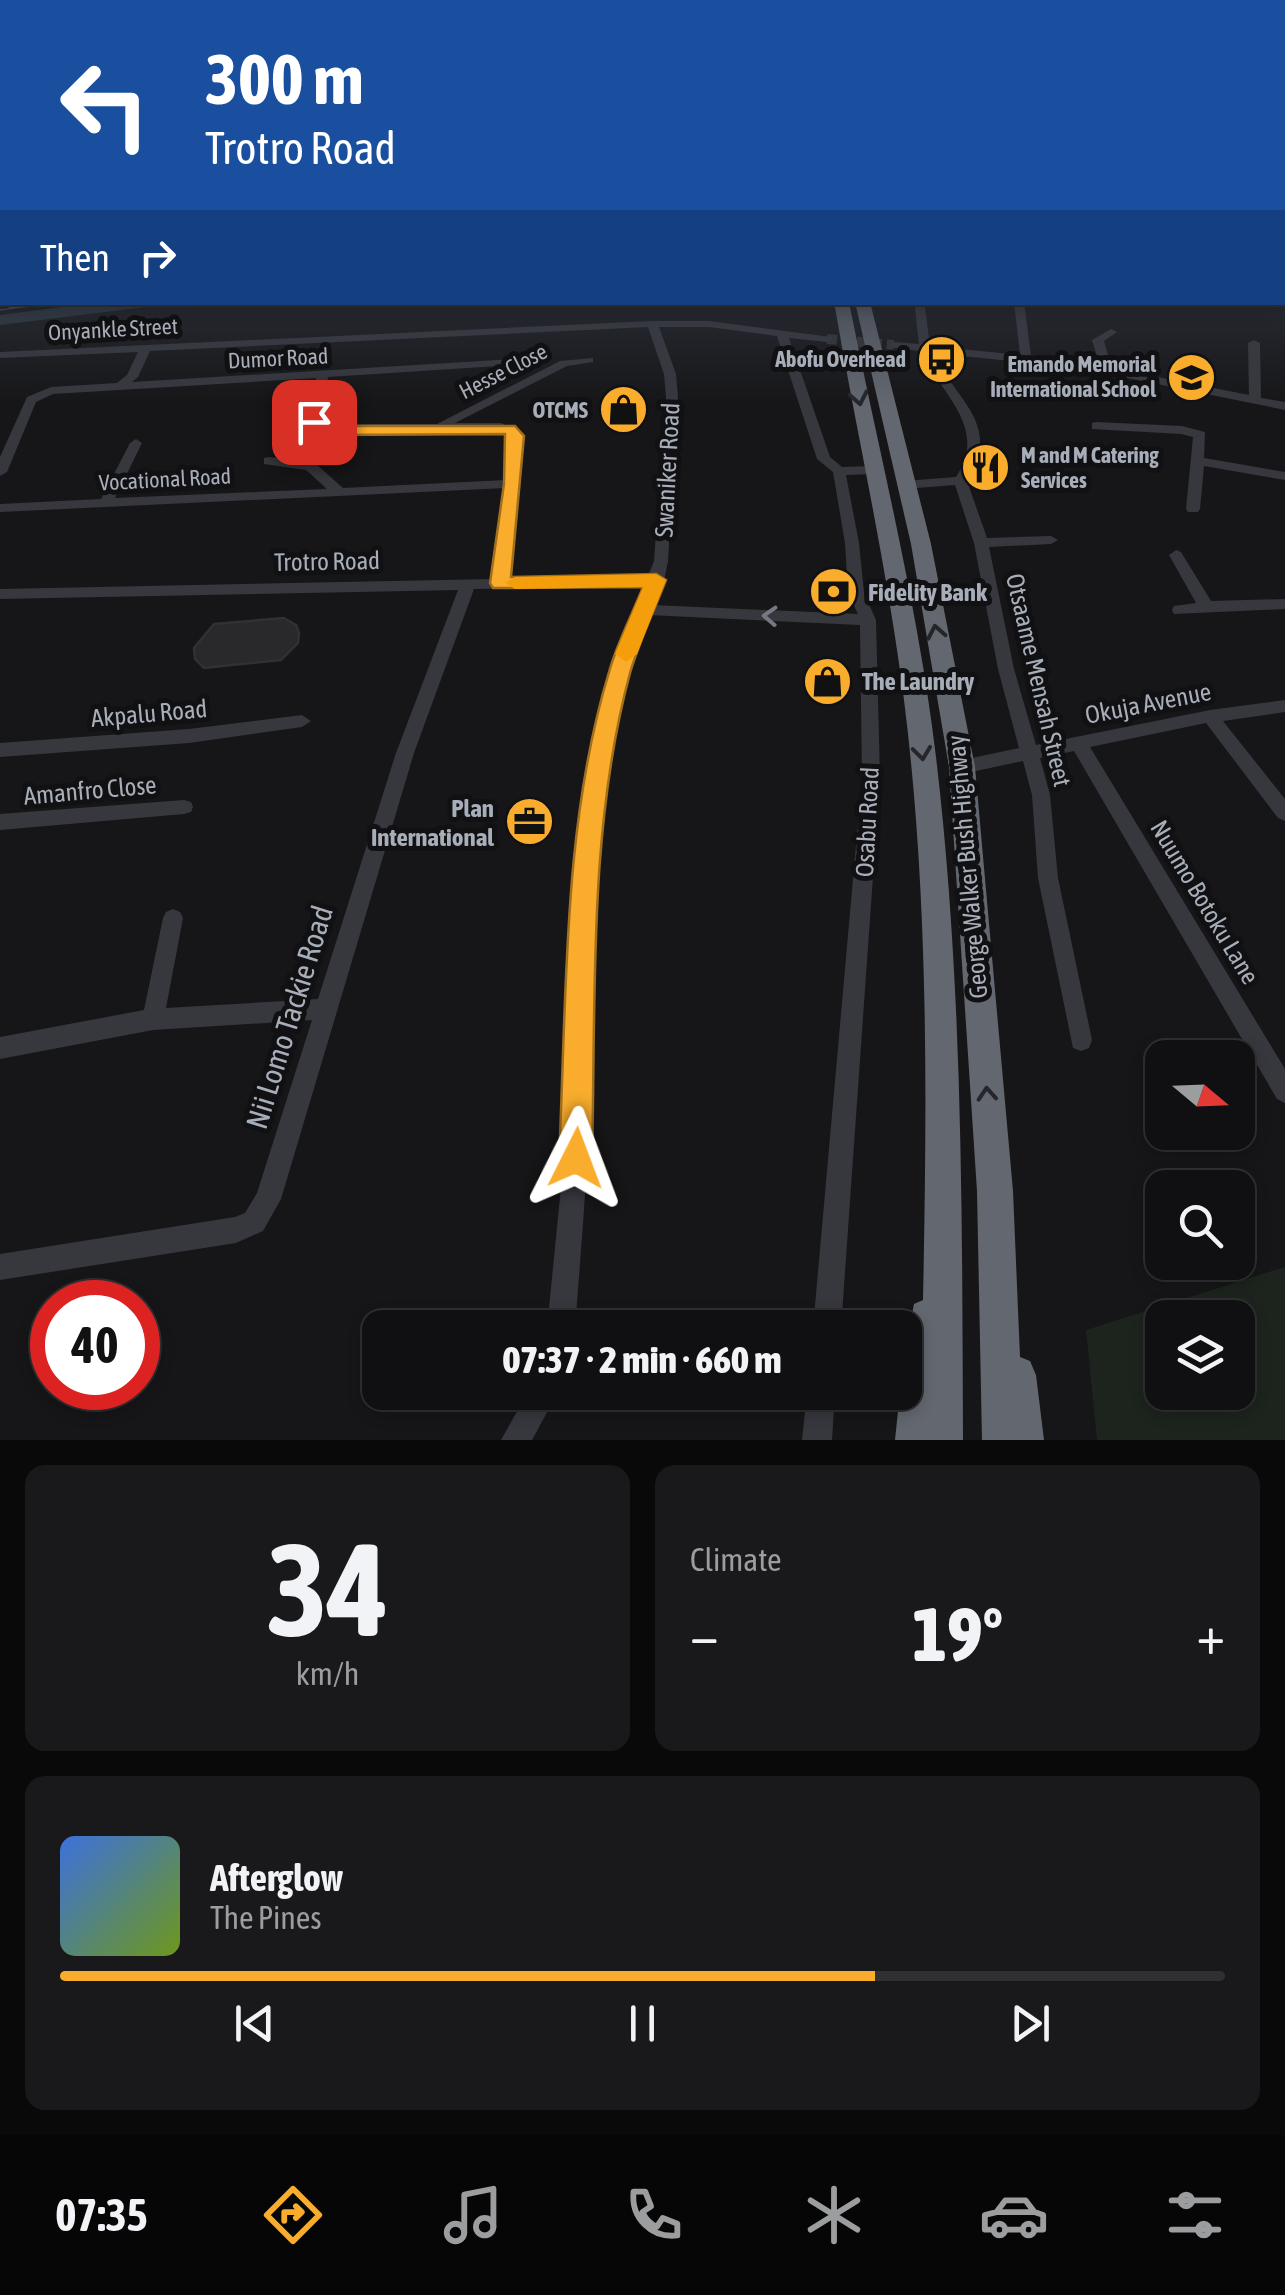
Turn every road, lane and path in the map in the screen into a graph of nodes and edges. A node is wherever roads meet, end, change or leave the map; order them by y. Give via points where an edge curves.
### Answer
1 (843, 305) edge
2 (863, 305) edge
3 (906, 305) dead end
4 (1019, 305) edge
5 (922, 306) edge
6 (652, 324) junction
7 (1111, 332) dead end
8 (431, 333) junction
9 (782, 333) junction
10 (826, 339) tunnel mouth
11 (1254, 343) dead end
12 (894, 345) tunnel mouth
13 (146, 347) junction
14 (926, 349) junction
15 (0, 355) edge
16 (590, 360) dead end
17 (1026, 360) junction
18 (531, 361) dead end
19 (429, 367) junction
20 (1107, 370) junction
21 (322, 376) junction
22 (122, 384) junction
23 (1255, 399) junction
24 (1285, 406) edge
25 (1096, 426) dead end
26 (437, 428) junction
27 (136, 443) dead end
28 (1199, 460) junction
29 (269, 461) dead end
30 (872, 470) junction
31 (839, 471) junction
32 (0, 472) edge
33 (1285, 476) edge
34 (960, 481) junction
35 (513, 484) junction
36 (904, 485) junction
37 (338, 491) junction
38 (106, 502) junction
39 (0, 508) edge
40 (1193, 510) dead end
41 (1050, 540) dead end
42 (982, 543) junction
43 (1176, 555) dead end
44 (656, 580) junction
45 (500, 583) junction
46 (468, 584) junction
47 (0, 594) edge
48 (1285, 604) edge
49 (1206, 607) junction
50 (645, 610) junction
51 (1180, 610) dead end
52 (868, 620) junction
53 (1285, 706) edge
54 (1210, 716) junction
55 (302, 721) dead end
56 (1078, 742) junction
57 (0, 750) edge
58 (1030, 752) junction
59 (962, 766) junction
60 (184, 807) dead end
61 (1285, 813) edge
62 (0, 822) edge
63 (173, 918) dead end
64 (324, 1009) junction
65 (153, 1020) junction
66 (1081, 1040) dead end
67 (0, 1048) edge
68 (1276, 1058) edge
69 (1285, 1091) edge
70 (943, 1169) junction
71 (995, 1191) junction
72 (0, 1267) edge
73 (563, 1310) edge
74 (828, 1310) edge
75 (534, 1410) edge
76 (820, 1410) edge
77 (516, 1440) edge
78 (818, 1440) edge
79 (916, 1440) edge
80 (942, 1440) edge
81 (1003, 1440) edge
82 (1023, 1440) edge

1 -> 30 highway, George Walker Bush Highway
2 - 36 highway, George Walker Bush Highway
3 - 5 street
4 - 17 street
5 - 14 street
6 - 8 street, Onyankle Street
6 - 9 street, Onyankle Street
6 - 44 street, Swaniker Road via 672,397
7 - 20 street via 1098,340
8 - 13 street, Onyankle Street
8 - 19 street
9 - 10 street, Onyankle Street
9 - 31 street, Osabu Road via 824,459
11 - 23 street
12 - 14 street
13 - 15 street, Onyankle Street
13 - 22 street
14 - 17 street
14 - 34 street via 974,430 974,454
16 - 26 street, Hesse Close via 564,363
17 - 20 street
18 - 19 street, Dumor Road
19 - 21 street, Dumor Road
20 - 23 street
21 - 22 street, Dumor Road
21 - 26 street via 314,422 320,428
22 - 32 street, Dumor Road via 51,391 30,400
23 - 24 street
25 - 28 street via 1193,432 1201,438
26 - 35 street via 513,432
27 - 38 street
28 - 33 street
28 - 40 street
29 - 37 street via 310,466
30 - 31 street
30 -> 70 highway, George Walker Bush Highway via 922,753 938,966
31 - 52 street, Osabu Road via 856,592
34 - 36 street
34 - 42 street, Otsaame Mensah Street
35 - 37 street, Vocational Road
35 - 45 street
59 -> 36 highway, George Walker Bush Highway
37 - 38 street, Vocational Road
38 - 39 street, Vocational Road
41 - 42 street
42 - 58 street, Otsaame Mensah Street via 1006,670
43 - 49 street
44 - 45 street, Trotro Road
44 - 50 street, Swaniker Road
45 - 46 street, Trotro Road
46 - 47 street, Trotro Road
46 - 64 street, Nii Lomo Tackie Road via 405,752
48 - 49 street
49 - 51 street
52 -> 50 street
50 - 73 street, Swaniker Road via 620,670 587,855 576,1158
52 - 74 street, Osabu Road via 872,778
53 - 54 street, Okuja Avenue
54 - 56 street, Okuja Avenue
54 - 61 street
55 - 57 street, Akpalu Road
56 - 58 street, Okuja Avenue
56 - 68 street, Nuumo Botoku Lane
58 - 59 street, Okuja Avenue
58 - 66 street, Otsaame Mensah Street
71 -> 59 highway, George Walker Bush Highway
60 - 62 street, Amanfro Close
63 - 65 street
64 - 65 street
64 - 72 street, Nii Lomo Tackie Road via 268,1199 254,1222
65 - 67 street
68 - 69 street, Nuumo Botoku Lane
70 - 79 highway
70 - 80 highway, George Walker Bush Highway
71 - 81 highway, George Walker Bush Highway
71 - 82 highway
75 - 77 street
76 - 78 street

